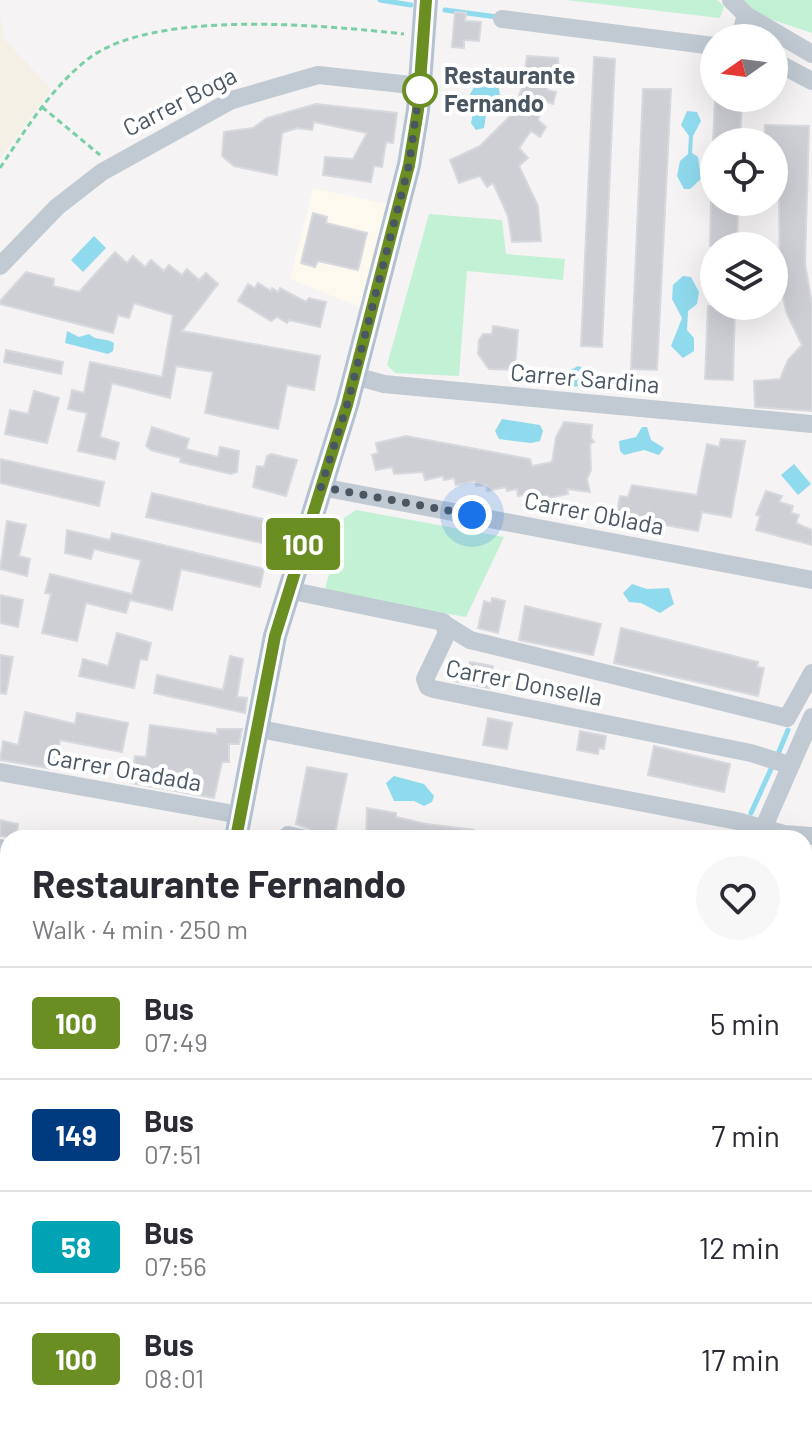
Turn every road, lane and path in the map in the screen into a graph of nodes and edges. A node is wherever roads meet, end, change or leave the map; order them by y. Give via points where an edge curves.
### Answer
1 (426, 0) edge
2 (731, 0) edge
3 (746, 15) junction
4 (502, 19) dead end
5 (744, 24) edge
6 (424, 36) junction
7 (700, 44) edge
8 (812, 54) edge
9 (788, 68) edge
10 (812, 81) edge
11 (420, 86) junction
12 (42, 107) junction
13 (112, 165) junction
14 (0, 168) edge
15 (0, 266) edge
16 (355, 376) junction
17 (812, 424) edge
18 (321, 487) junction
19 (812, 580) edge
20 (288, 590) junction
21 (446, 625) junction
22 (812, 673) edge
23 (812, 717) edge
24 (255, 728) junction
25 (789, 765) junction
26 (0, 772) edge
27 (238, 826) edge
28 (735, 829) edge
29 (762, 830) edge

1 - 6 main road
2 - 3 street
3 - 5 street
3 - 8 street
4 - 7 street
6 - 11 main road
6 - 12 path via 333,25 149,31 118,40 88,59
9 - 10 street
11 - 13 street, Carrer Boga via 336,75 288,80 232,100
11 - 16 main road via 409,165
12 - 13 path
12 - 14 path
13 - 15 street, Carrer Boga via 57,207
16 - 17 street, Carrer Sardina via 384,384
16 - 18 main road
18 - 19 street, Carrer Oblada
18 - 20 main road
20 - 21 street, Carrer Donsella
20 - 24 main road
21 - 22 street via 470,640 787,718
21 - 25 street, Carrer Donsella via 425,679 428,687
23 - 25 street
24 - 27 main road
24 - 28 street
25 - 29 street
26 - 27 street, Carrer Oradada

